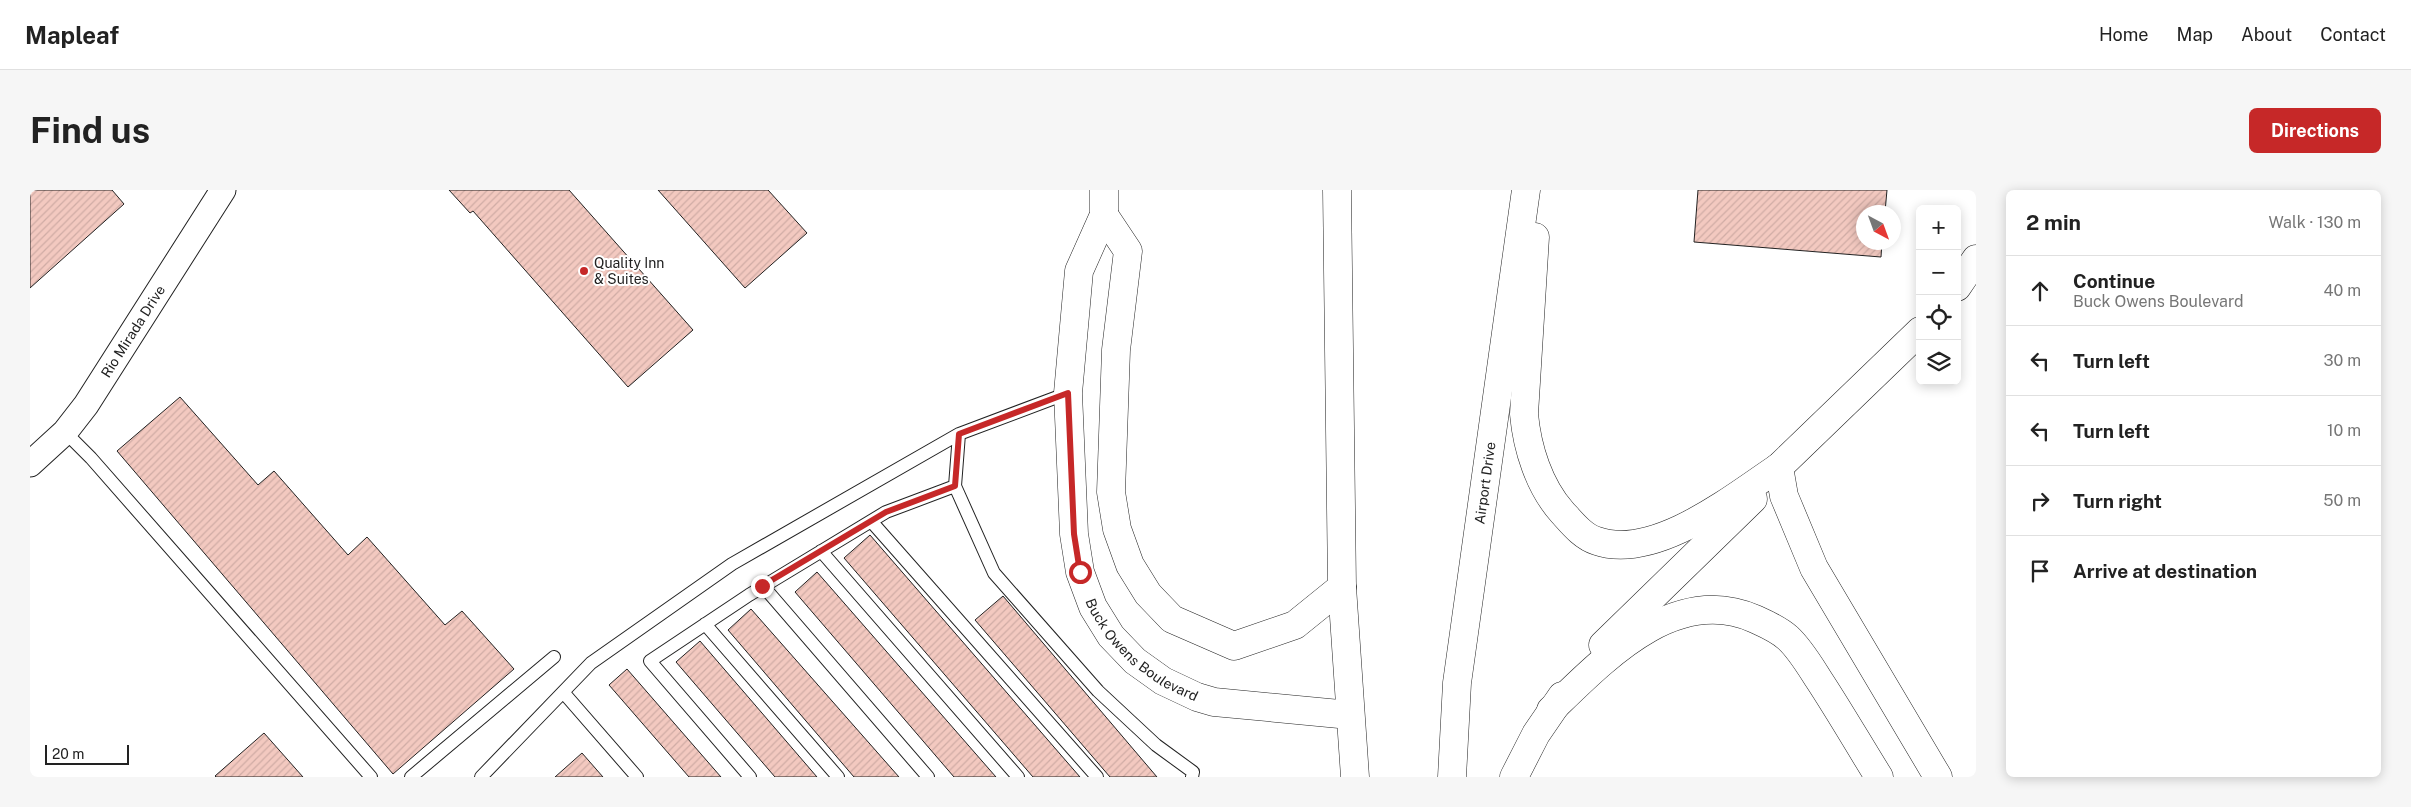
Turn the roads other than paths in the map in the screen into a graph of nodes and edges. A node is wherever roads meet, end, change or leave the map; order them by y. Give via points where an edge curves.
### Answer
1 (223, 190) edge
2 (1337, 190) edge
3 (1526, 190) edge
4 (1535, 190) edge
5 (1104, 203) edge
6 (1976, 259) edge
7 (1961, 281) edge
8 (1916, 335) edge
9 (1068, 393) junction
10 (65, 432) junction
11 (959, 434) junction
12 (30, 464) edge
13 (1779, 467) junction
14 (955, 486) junction
15 (871, 521) junction
16 (821, 551) junction
17 (762, 586) junction
18 (1342, 587) junction
19 (705, 624) junction
20 (554, 657) dead end
21 (563, 692) junction
22 (1551, 710) junction
23 (1350, 715) junction
24 (371, 777) edge
25 (411, 777) edge
26 (482, 777) edge
27 (637, 777) edge
28 (750, 777) edge
29 (838, 777) edge
30 (928, 777) edge
31 (1018, 777) edge
32 (1097, 777) edge
33 (1192, 777) edge
34 (1355, 777) edge
35 (1452, 777) edge
36 (1514, 777) edge
37 (1879, 777) edge
38 (1938, 777) edge

1 - 10 street, Rio Mirada Drive via 105,378
2 - 18 main road
3 - 35 main road, Airport Drive via 1457,683
4 - 13 main road via 1524,414 1526,439 1544,485 1576,529 1596,541 1615,545 1644,542 1693,524
5 - 9 main road, Buck Owens Boulevard via 1079,271
5 - 18 main road, Buck Owens Boulevard via 1128,251 1116,350 1111,492 1117,530 1130,565 1148,594 1172,619 1234,646 1295,625
6 - 7 main road
8 - 13 main road
9 - 11 lane
9 - 23 main road, Buck Owens Boulevard via 1074,534 1080,572 1093,607 1111,636 1135,661 1163,682 1197,697 1214,702
10 - 12 street, Rio Mirada Drive
10 - 24 lane
11 - 14 lane
11 - 21 lane via 732,564 591,663
13 - 22 main road via 1750,502 1630,616
13 - 38 main road via 1784,496 1814,568
14 - 15 lane via 886,512
14 - 33 lane via 994,573 1098,691 1156,746 1193,772
15 - 16 lane
15 - 32 lane
16 - 17 lane
16 - 31 lane
17 - 19 lane
17 - 30 lane
18 - 23 main road
19 - 28 lane via 650,662
19 - 29 lane
20 - 25 lane
21 - 26 lane
21 - 27 lane
22 - 36 main road
22 - 37 main road via 1622,646 1665,620 1688,611 1713,608 1741,613 1768,624 1787,637 1799,651
23 - 34 main road

